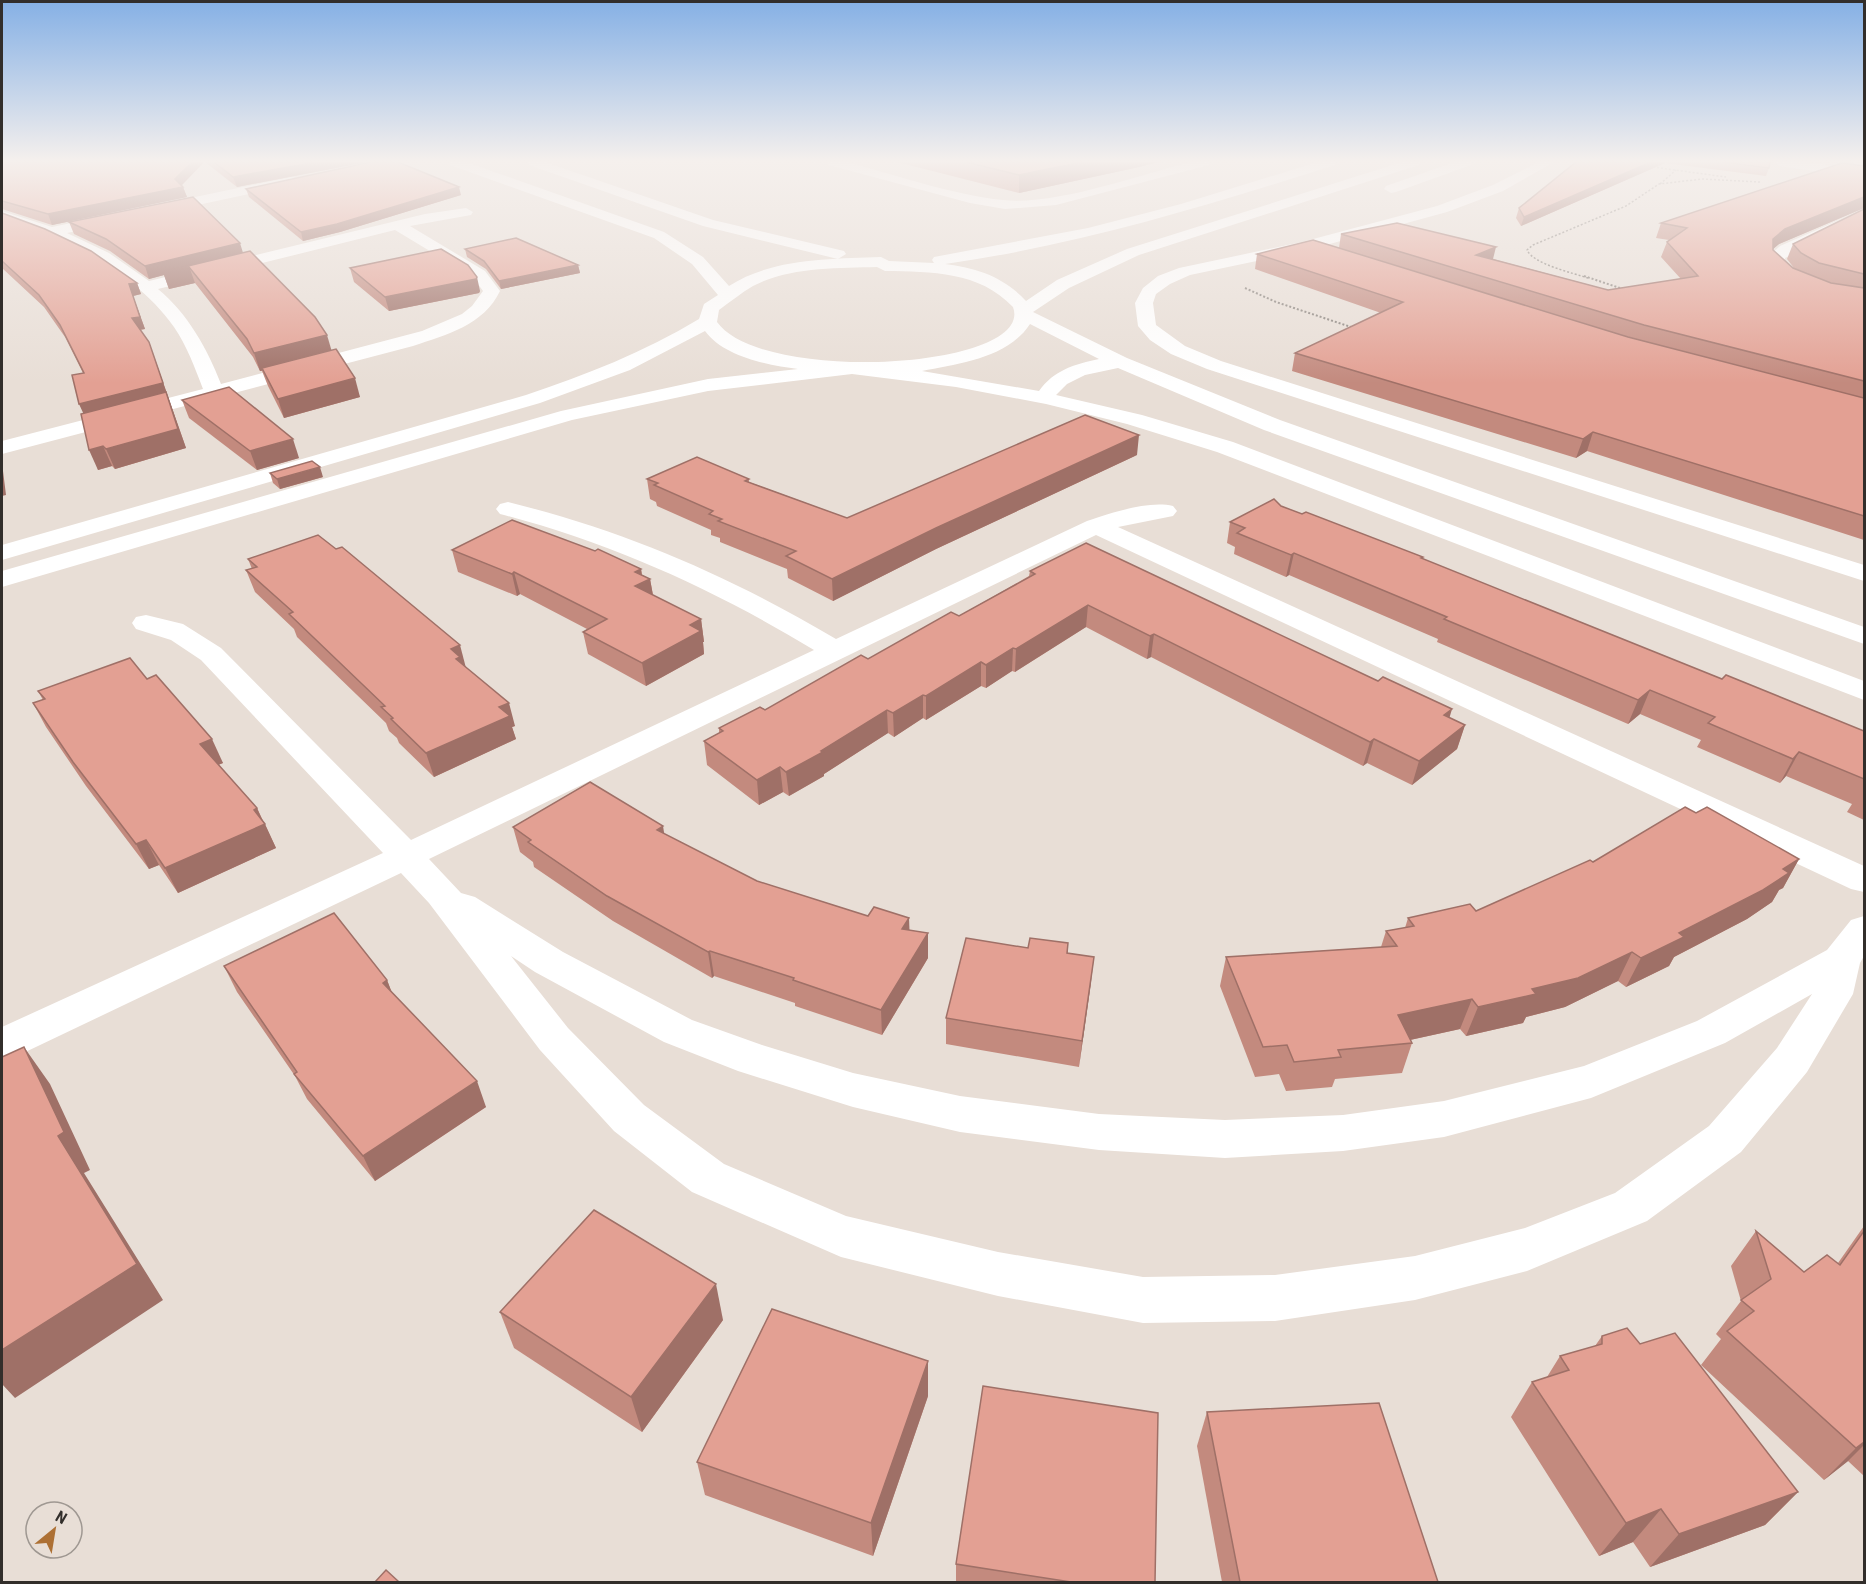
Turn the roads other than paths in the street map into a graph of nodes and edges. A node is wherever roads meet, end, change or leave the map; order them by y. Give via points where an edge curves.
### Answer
1 (60, 236) edge
2 (352, 236) edge
3 (415, 236) edge
4 (659, 236) edge
5 (755, 236) edge
6 (1092, 236) edge
7 (1188, 236) edge
8 (1341, 236) edge
9 (1820, 236) edge
10 (762, 238) junction
11 (1304, 246) junction
12 (744, 249) dead end
13 (715, 254) dead end
14 (694, 256) junction
15 (1338, 257) edge
16 (1068, 262) dead end
17 (1108, 262) junction
18 (883, 264) junction
19 (148, 286) junction
20 (727, 296) junction
21 (1864, 298) edge
22 (1025, 313) junction
23 (708, 322) junction
24 (1120, 362) junction
25 (855, 369) junction
26 (214, 393) junction
27 (1045, 396) junction
28 (410, 435) junction
29 (2, 448) edge
30 (362, 449) junction
31 (442, 452) junction
32 (389, 467) junction
33 (180, 502) junction
34 (508, 509) dead end
35 (1165, 511) dead end
36 (133, 515) junction
37 (202, 522) junction
38 (1096, 526) junction
39 (153, 536) junction
40 (2, 552) edge
41 (1864, 573) edge
42 (2, 579) edge
43 (146, 623) dead end
44 (1864, 636) edge
45 (836, 651) junction
46 (1864, 691) edge
47 (405, 857) junction
48 (1864, 880) edge
49 (442, 894) junction
50 (1853, 944) edge
51 (2, 1045) edge

1 - 19 street via 106,258
2 - 19 street
3 - 26 street via 479,274 492,291 485,304 466,318 424,336
4 - 14 street
5 - 10 street
6 - 18 street via 1041,251
7 - 17 street
8 - 11 street
9 - 21 street via 1786,249 1777,256 1777,264 1792,278 1822,290
10 - 12 street
10 - 18 street
11 - 15 street
11 - 41 street via 1164,279 1149,292 1144,303 1147,326 1179,350 1225,368
13 - 14 street
14 - 20 street via 708,268
16 - 17 street
17 - 22 street via 1063,284
18 - 20 street via 833,264 789,270 750,281
18 - 22 street via 941,268 982,278 1011,292
19 - 26 street via 187,331
20 - 23 street via 710,308
22 - 24 street
22 - 25 street via 1016,331 994,346 958,358 914,366
23 - 25 street via 721,339 750,353 794,364
23 - 28 street via 637,361 589,381
24 - 27 street via 1069,374 1053,384
24 - 44 street via 1272,425
25 - 27 street
25 - 31 street via 754,378 638,398
26 - 29 street
27 - 46 street via 1225,447
28 - 30 street
28 - 36 street via 352,441 264,460 184,489
30 - 32 street
30 - 33 street
31 - 32 street
31 - 39 street via 370,489 322,505 256,521
32 - 37 street
33 - 36 street
33 - 37 street
34 - 45 street via 582,528 648,552 750,600
35 - 38 street
36 - 40 street
37 - 39 street
38 - 45 street
38 - 48 street
39 - 42 street
43 - 47 street via 190,637 211,654
45 - 47 street
47 - 49 street
47 - 51 street
49 - 50 street via 602,991 678,1031 753,1059 853,1090 960,1114 1099,1132 1225,1139 1343,1133 1444,1119 1591,1081 1711,1032
49 - 50 street via 554,1039 629,1118 708,1178 841,1236 998,1274 1143,1300 1275,1298 1415,1278 1527,1249 1632,1208 1725,1139 1792,1060 1833,994

